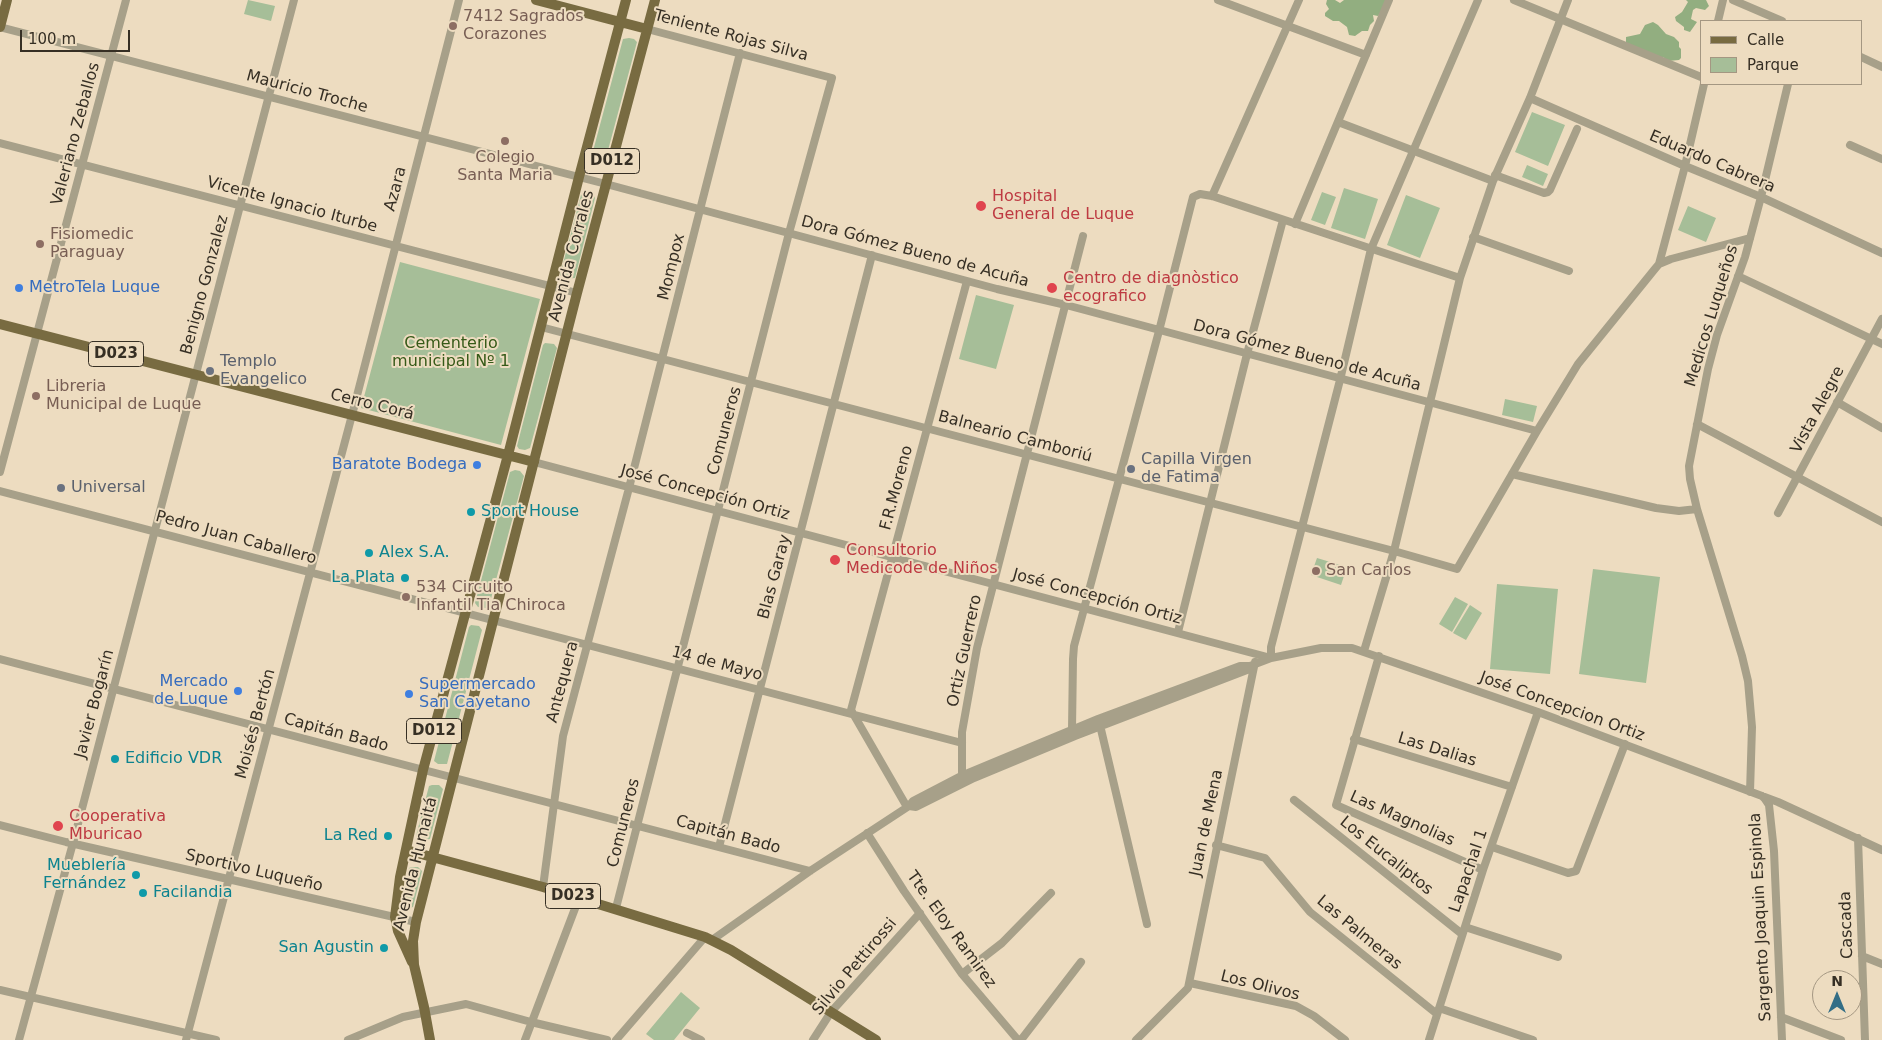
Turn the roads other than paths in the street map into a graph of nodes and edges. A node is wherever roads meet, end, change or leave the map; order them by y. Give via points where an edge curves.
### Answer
1 (7, 0) edge
2 (126, 0) edge
3 (294, 0) edge
4 (459, 0) edge
5 (536, 0) edge
6 (626, 0) edge
7 (655, 0) edge
8 (1218, 0) edge
9 (1299, 0) edge
10 (1389, 0) edge
11 (1478, 0) edge
12 (1514, 0) edge
13 (1568, 0) edge
14 (1723, 0) edge
15 (1733, 0) edge
16 (1561, 19) junction
17 (1718, 20) edge
18 (1780, 20) edge
19 (621, 22) junction
20 (1288, 26) junction
21 (0, 27) edge
22 (648, 29) junction
23 (740, 54) junction
24 (1366, 55) junction
25 (112, 56) junction
26 (1862, 57) edge
27 (1882, 67) edge
28 (1700, 76) edge
29 (832, 78) joint
30 (1704, 85) edge
31 (1788, 85) edge
32 (268, 96) junction
33 (1530, 98) junction
34 (1338, 122) junction
35 (1577, 129) dead end
36 (424, 137) junction
37 (0, 143) edge
38 (1850, 145) dead end
39 (1413, 151) junction
40 (1882, 160) edge
41 (82, 164) junction
42 (1685, 166) junction
43 (579, 177) junction
44 (1494, 178) junction
45 (606, 184) junction
46 (1212, 196) junction
47 (1761, 197) junction
48 (240, 206) junction
49 (700, 210) junction
50 (1283, 220) junction
51 (1296, 224) junction
52 (789, 233) junction
53 (1083, 236) dead end
54 (1473, 237) junction
55 (1750, 238) junction
56 (395, 246) junction
57 (1371, 248) junction
58 (1882, 253) edge
59 (872, 255) junction
60 (1659, 264) junction
61 (1569, 271) dead end
62 (1738, 276) junction
63 (1460, 278) junction
64 (968, 280) junction
65 (551, 287) junction
66 (577, 293) junction
67 (1066, 305) junction
68 (1882, 319) edge
69 (0, 324) edge
70 (541, 327) junction
71 (1159, 331) junction
72 (37, 333) junction
73 (567, 334) junction
74 (1871, 339) junction
75 (1882, 344) edge
76 (1247, 354) junction
77 (662, 359) junction
78 (196, 375) junction
79 (1340, 379) junction
80 (752, 382) junction
81 (1430, 402) junction
82 (1837, 402) junction
83 (834, 404) junction
84 (352, 415) junction
85 (1696, 424) junction
86 (927, 428) junction
87 (1882, 428) edge
88 (1537, 431) junction
89 (1027, 454) junction
90 (508, 455) junction
91 (534, 462) junction
92 (0, 472) edge
93 (1512, 474) junction
94 (1797, 477) junction
95 (1119, 479) junction
96 (629, 488) junction
97 (0, 490) edge
98 (1210, 503) junction
99 (1697, 509) junction
100 (718, 511) junction
101 (1778, 513) dead end
102 (1882, 522) edge
103 (1303, 527) junction
104 (155, 531) junction
105 (800, 533) junction
106 (1394, 551) junction
107 (892, 557) junction
108 (310, 572) junction
109 (994, 584) junction
110 (1084, 608) junction
111 (464, 612) junction
112 (493, 620) junction
113 (1178, 632) junction
114 (588, 645) junction
115 (1244, 650) junction
116 (1364, 651) junction
117 (1379, 656) junction
118 (1271, 658) junction
119 (0, 659) edge
120 (1252, 665) junction
121 (678, 668) junction
122 (113, 688) junction
123 (760, 690) junction
124 (1538, 712) junction
125 (852, 714) junction
126 (1099, 722) junction
127 (268, 729) junction
128 (1072, 729) junction
129 (1354, 739) junction
130 (962, 743) junction
131 (1624, 744) junction
132 (424, 770) junction
133 (453, 777) junction
134 (962, 780) junction
135 (1512, 786) junction
136 (1750, 792) junction
137 (1760, 795) junction
138 (1294, 800) dead end
139 (553, 804) junction
140 (908, 807) junction
141 (0, 824) edge
142 (638, 826) junction
143 (867, 833) junction
144 (1858, 838) junction
145 (72, 844) junction
146 (1216, 845) junction
147 (718, 847) junction
148 (1492, 847) junction
149 (406, 850) junction
150 (1882, 850) edge
151 (434, 856) junction
152 (1483, 870) junction
153 (810, 871) junction
154 (228, 879) junction
155 (543, 887) junction
156 (1051, 893) dead end
157 (579, 898) junction
158 (616, 908) junction
159 (920, 913) junction
160 (395, 917) junction
161 (416, 922) junction
162 (1147, 924) dead end
163 (1463, 930) junction
164 (708, 938) junction
165 (1558, 956) dead end
166 (1862, 956) junction
167 (1080, 962) dead end
168 (1882, 964) edge
169 (414, 965) junction
170 (962, 974) junction
171 (1189, 985) junction
172 (0, 990) edge
173 (32, 997) junction
174 (1438, 1011) junction
175 (831, 1012) junction
176 (425, 1014) junction
177 (1781, 1017) junction
178 (532, 1022) junction
179 (687, 1033) dead end
180 (187, 1037) edge
181 (19, 1040) edge
182 (216, 1040) edge
183 (348, 1040) edge
184 (430, 1040) edge
185 (525, 1040) edge
186 (607, 1040) edge
187 (616, 1040) edge
188 (701, 1040) edge
189 (814, 1040) edge
190 (876, 1040) edge
191 (1020, 1040) edge
192 (1136, 1040) edge
193 (1345, 1040) edge
194 (1429, 1040) edge
195 (1533, 1040) edge
196 (1782, 1040) edge
197 (1842, 1040) edge
198 (1865, 1040) edge

1 - 21 main road
2 - 25 street, Valeriano Zeballos
3 - 32 street, Benigno Gonzalez
4 - 36 street, Azara
5 - 19 main road, Teniente Rojas Silva
6 - 19 main road, Avenida Corrales / D012
7 - 22 main road, Avenida Corrales / D012
8 - 20 street
9 - 20 street
10 - 24 street
11 - 39 street
12 - 16 street
13 - 16 street
14 - 17 street
15 - 18 street
16 - 28 street
16 - 33 street
19 - 22 main road, Teniente Rojas Silva
19 - 43 main road, Avenida Corrales / D012
20 - 24 street
20 - 46 street
21 - 25 street, Mauricio Troche
22 - 23 street, Teniente Rojas Silva
22 - 45 main road, Avenida Corrales / D012
23 - 29 street, Teniente Rojas Silva
23 - 49 street, Mompox
24 - 34 street
25 - 32 street, Mauricio Troche
25 - 41 street, Valeriano Zeballos
26 - 27 street
29 - 52 street, Comuneros
30 - 42 street
31 - 47 street, Medicos Luqueños
32 - 36 street, Mauricio Troche
32 - 48 street, Benigno Gonzalez
33 - 42 street, Eduardo Cabrera
33 - 44 street
34 - 39 street
34 - 51 street
35 - 44 street via 1548,192
36 - 43 street, Mauricio Troche
36 - 56 street, Azara
37 - 41 street, Vicente Ignacio Iturbe
38 - 40 street
39 - 44 street
39 - 57 street
41 - 48 street, Vicente Ignacio Iturbe
41 - 72 street, Valeriano Zeballos
42 - 47 street, Eduardo Cabrera
42 - 60 street
43 - 45 street, Mauricio Troche
43 - 65 main road, Avenida Corrales / D012
44 - 54 street
45 - 49 street, Dora Gómez Bueno de Acuña
45 - 66 main road, Avenida Corrales / D012
46 - 50 street
46 - 71 street via 1197,194 1191,199
47 - 55 street, Medicos Luqueños
47 - 58 street, Eduardo Cabrera
48 - 56 street, Vicente Ignacio Iturbe
48 - 78 street, Benigno Gonzalez
49 - 52 street, Dora Gómez Bueno de Acuña
49 - 77 street, Mompox
50 - 51 street
50 - 76 street
51 - 57 street
52 - 59 street, Dora Gómez Bueno de Acuña
52 - 80 street, Comuneros
53 - 67 street, Ortiz Guerrero
54 - 61 street
54 - 63 street
55 - 60 street
55 - 62 street, Medicos Luqueños
56 - 65 street, Vicente Ignacio Iturbe
56 - 84 street, Azara
57 - 63 street
57 - 79 street
59 - 64 street, Dora Gómez Bueno de Acuña
59 - 83 street, Blas Garay
60 - 88 street via 1578,364
62 - 74 street
62 - 85 street, Medicos Luqueños via 1710,361
63 - 81 street
64 - 67 street, Dora Gómez Bueno de Acuña
64 - 86 street, F.R.Moreno
65 - 66 street, Vicente Ignacio Iturbe
65 - 70 main road, Avenida Corrales / D012
66 - 73 main road, Avenida Corrales / D012
67 - 71 street, Dora Gómez Bueno de Acuña
67 - 89 street, Ortiz Guerrero
68 - 74 street, Vista Alegre
69 - 72 main road, Cerro Corá / D023
70 - 73 street, Balneario Camboriú
70 - 90 main road, Avenida Corrales / D012
71 - 76 street, Dora Gómez Bueno de Acuña
71 - 95 street
72 - 78 main road, Cerro Corá / D023
72 - 92 street, Valeriano Zeballos
73 - 77 street, Balneario Camboriú
73 - 91 main road, Avenida Corrales / D012
74 - 75 street
74 - 82 street, Vista Alegre
76 - 79 street, Dora Gómez Bueno de Acuña
76 - 98 street
77 - 80 street, Balneario Camboriú
77 - 96 street, Mompox
78 - 84 main road, Cerro Corá / D023
78 - 104 street, Javier Bogarín
79 - 81 street, Dora Gómez Bueno de Acuña
79 - 103 street
80 - 83 street, Balneario Camboriú
80 - 100 street, Comuneros
81 - 88 street, Dora Gómez Bueno de Acuña
81 - 106 street
82 - 87 street
82 - 94 street, Vista Alegre
83 - 86 street, Balneario Camboriú
83 - 105 street, Blas Garay
84 - 90 main road, Cerro Corá / D023
84 - 108 street, Moisés Bertón
85 - 94 street
85 - 99 street, Medicos Luqueños via 1689,466
86 - 89 street, Balneario Camboriú
86 - 107 street, F.R.Moreno
88 - 93 street
89 - 95 street, Balneario Camboriú
89 - 109 street, Ortiz Guerrero
90 - 91 main road, Cerro Corá / D023
90 - 111 main road, Avenida Humaitá / D012
91 - 96 street, José Concepción Ortiz
91 - 112 main road, Avenida Humaitá / D012
93 - 99 street via 1656,508
93 - 106 street, Balneario Camboriú via 1457,569
94 - 101 street, Vista Alegre
94 - 102 street
95 - 98 street, Balneario Camboriú
95 - 110 street
96 - 100 street, José Concepción Ortiz
96 - 114 street, Antequera
97 - 104 street, Pedro Juan Caballero
98 - 103 street, Balneario Camboriú
98 - 113 street
99 - 136 street, Medicos Luqueños via 1748,681 1752,727
100 - 105 street, José Concepción Ortiz
100 - 121 street, Comuneros
103 - 106 street, Balneario Camboriú
103 - 118 street via 1271,647
104 - 108 street, Pedro Juan Caballero
104 - 122 street, Javier Bogarín
105 - 107 street, José Concepción Ortiz
105 - 123 street, Blas Garay
106 - 116 street
107 - 109 street, José Concepción Ortiz
107 - 125 street, F.R.Moreno
108 - 111 street, Pedro Juan Caballero
108 - 127 street, Moisés Bertón
109 - 110 street, José Concepción Ortiz
109 - 130 street, Ortiz Guerrero via 977,648
110 - 113 street, José Concepción Ortiz
110 - 128 street via 1073,659
111 - 112 street, 14 de Mayo
111 - 132 main road, Avenida Humaitá / D012
112 - 114 street, 14 de Mayo
112 - 133 main road, Avenida Humaitá / D012
113 - 115 street, José Concepción Ortiz
114 - 121 street, 14 de Mayo
114 - 139 street, Antequera via 563,736
115 - 118 street, José Concepción Ortiz
115 - 120 street via 1252,656
116 - 117 street, José Concepcion Ortiz
116 - 118 street, José Concepción Ortiz via 1321,648
117 - 124 street, José Concepcion Ortiz
117 - 129 street
118 - 120 street
119 - 122 street, Capitán Bado
120 - 126 street via 1247,670
120 - 146 street, Juan de Mena
121 - 123 street, 14 de Mayo
121 - 142 street, Comuneros
122 - 127 street, Capitán Bado
122 - 145 street, Javier Bogarín
123 - 125 street, 14 de Mayo
123 - 147 street, Blas Garay
124 - 131 street, José Concepcion Ortiz
124 - 135 street, Lapachal 1
125 - 130 street, 14 de Mayo
125 - 140 street
126 - 128 street
126 - 134 street
126 - 162 street
127 - 132 street, Capitán Bado
127 - 154 street, Moisés Bertón
128 - 134 street
129 - 135 street, Las Dalias
129 - 152 street, Las Magnolias via 1337,806
130 - 134 street, Ortiz Guerrero
131 - 136 street, José Concepcion Ortiz
131 - 148 street via 1576,871 1568,873
132 - 133 street, Capitán Bado
132 - 149 main road, Avenida Humaitá / D012
133 - 139 street, Capitán Bado
133 - 151 main road, Avenida Humaitá / D012
134 - 140 street via 916,807
135 - 148 street, Lapachal 1
136 - 137 street, José Concepcion Ortiz
137 - 144 street, José Concepcion Ortiz
137 - 177 street, Sargento Joaquin Espinola via 1766,799 1771,817
138 - 163 street, Los Eucaliptos
139 - 142 street, Capitán Bado
139 - 155 street, Antequera
140 - 143 street
141 - 145 street, Sportivo Luqueño
142 - 147 street, Capitán Bado
142 - 158 street, Comuneros
143 - 153 street
143 - 159 street, Tte. Eloy Ramirez
144 - 150 street, José Concepcion Ortiz
144 - 166 street, Cascada
145 - 154 street, Sportivo Luqueño
145 - 173 street, Javier Bogarín
146 - 171 street, Juan de Mena
146 - 174 street, Las Palmeras via 1265,858 1310,912
147 - 153 street, Capitán Bado
148 - 152 street, Lapachal 1
149 - 151 main road, D023
149 - 160 main road, Avenida Humaitá / D012
151 - 155 main road, D023
151 - 161 main road, Avenida Humaitá / D012
152 - 163 street, Lapachal 1
153 - 164 street
154 - 160 street, Sportivo Luqueño
154 - 180 street, Moisés Bertón
155 - 157 main road, D023
156 - 170 street via 1002,942
157 - 158 main road, D023
157 - 178 street
158 - 164 main road, D023
159 - 170 street, Tte. Eloy Ramirez
159 - 175 street, Silvio Pettirossi
160 - 161 street, Sportivo Luqueño
160 - 169 main road, Avenida Humaitá / D012
161 - 169 main road, Avenida Humaitá / D012 via 412,941
163 - 165 street
163 - 174 street, Lapachal 1
164 - 175 main road, D023
164 - 187 street
166 - 168 street
166 - 198 street, Cascada
167 - 191 street
169 - 176 main road, D012
170 - 191 street, Tte. Eloy Ramirez
171 - 192 street
171 - 193 street, Los Olivos via 1296,1006
172 - 173 street
173 - 180 street
173 - 181 street, Javier Bogarín
174 - 194 street, Lapachal 1
174 - 195 street, Las Palmeras
175 - 189 street, Silvio Pettirossi
175 - 190 main road, D023
176 - 178 street via 466,1004
176 - 183 street via 403,1017
176 - 184 main road, D012
177 - 196 street, Sargento Joaquin Espinola
177 - 197 street
178 - 185 street
178 - 186 street
179 - 188 street
180 - 182 street

